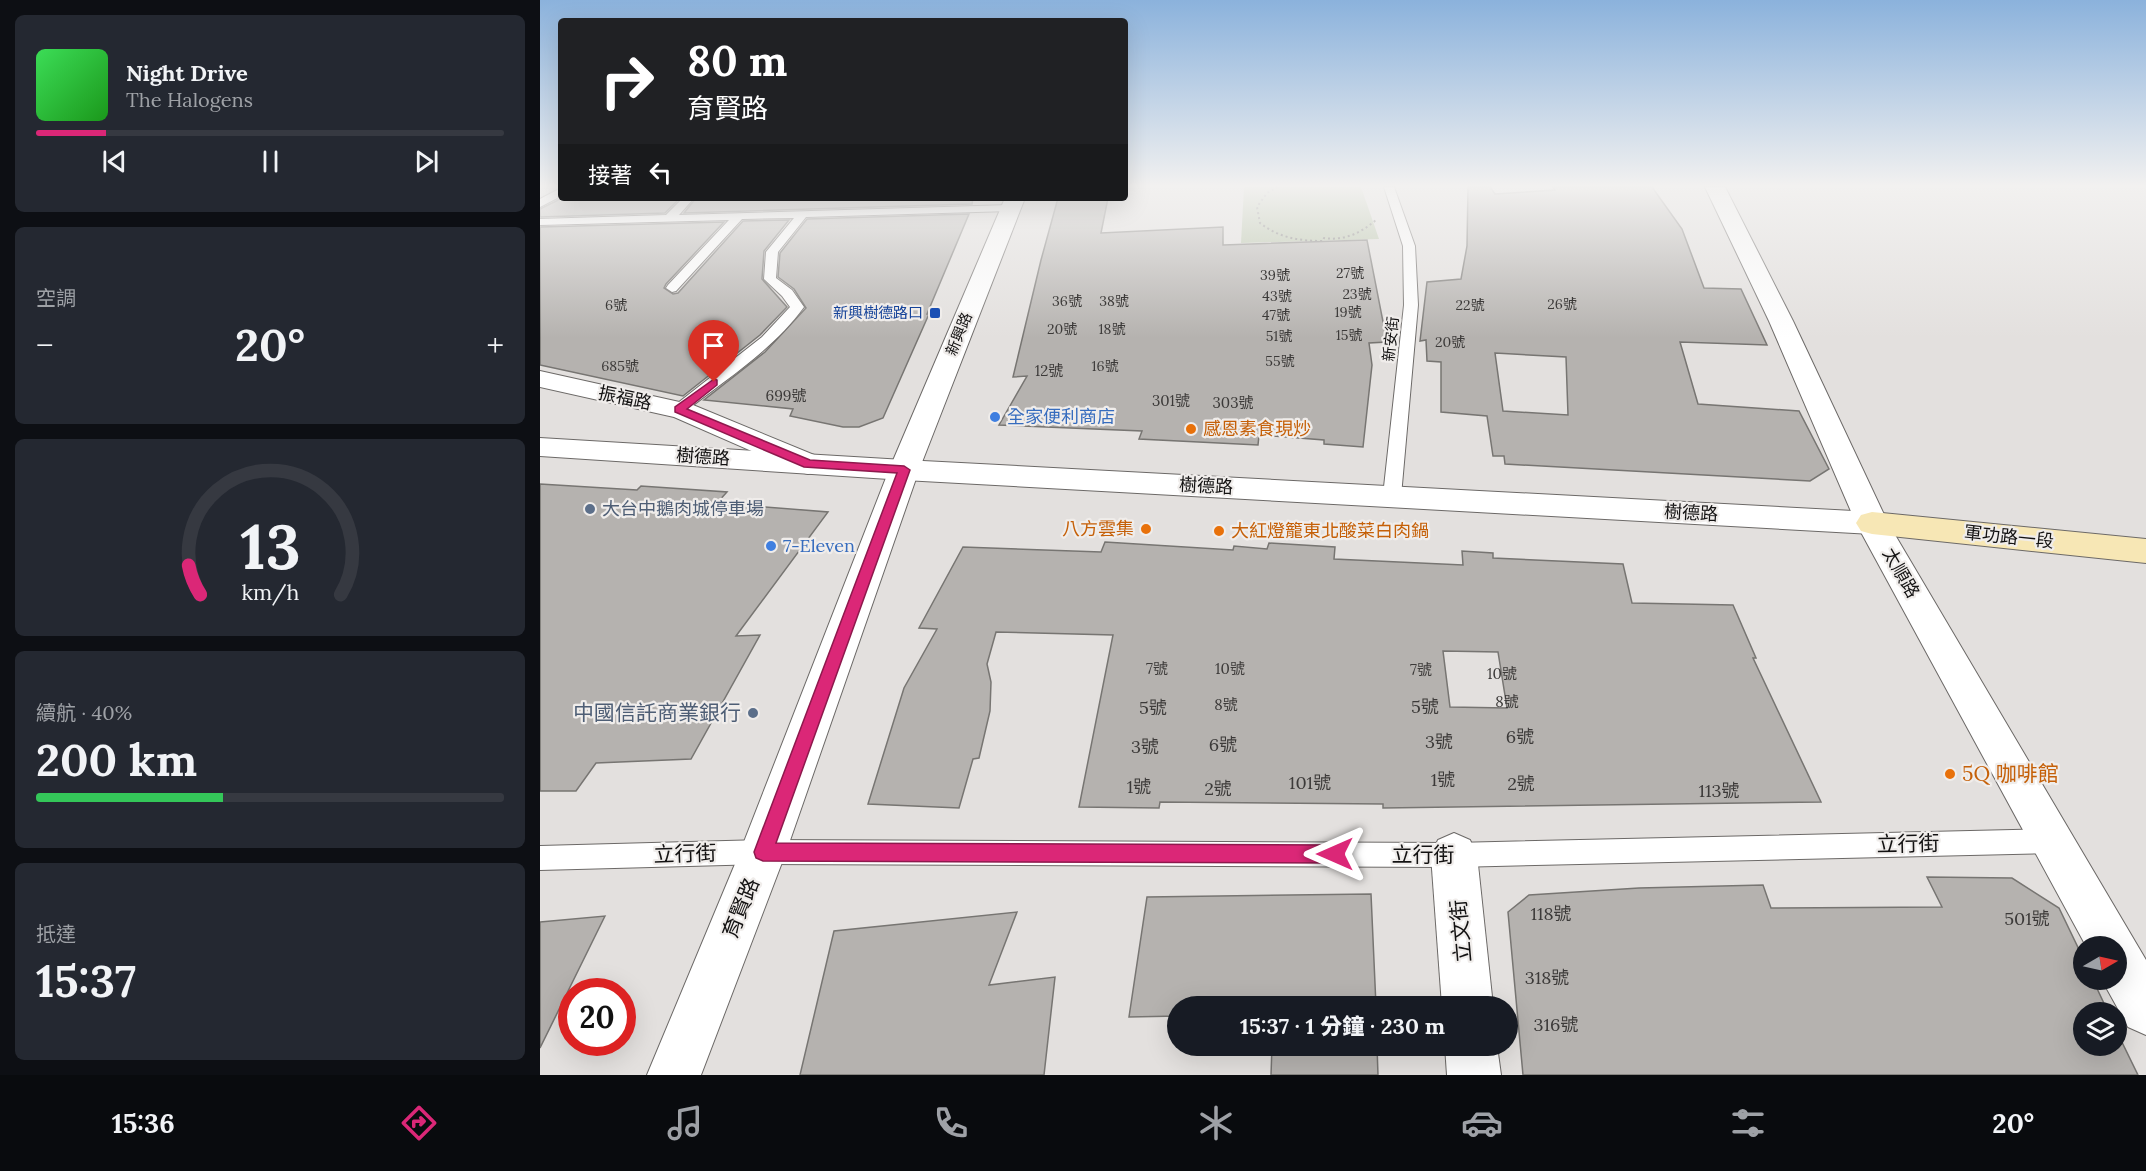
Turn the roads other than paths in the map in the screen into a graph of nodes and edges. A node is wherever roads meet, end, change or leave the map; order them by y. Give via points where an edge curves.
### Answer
1 (719, 237) edge
2 (782, 237) edge
3 (998, 237) edge
4 (1407, 237) edge
5 (1740, 237) edge
6 (672, 288) dead end
7 (546, 387) edge
8 (679, 409) junction
9 (540, 447) edge
10 (808, 464) junction
11 (904, 470) junction
12 (1392, 496) junction
13 (1872, 523) junction
14 (2146, 551) edge
15 (2053, 841) junction
16 (763, 852) junction
17 (1454, 855) junction
18 (540, 858) edge
19 (2106, 936) edge
20 (2127, 975) edge
21 (1467, 996) edge
22 (2146, 1009) edge
23 (1472, 1056) edge
24 (674, 1075) edge
25 (1474, 1075) edge

1 - 6 lane
2 - 8 lane via 772,252 770,279 788,292 797,307 767,340
3 - 11 street, 新興路
4 - 12 lane, 新安街 via 1411,305
5 - 13 street, 太順路
7 - 8 street, 振福路
8 - 10 street, 振福路
9 - 10 street, 樹德路
10 - 11 street, 樹德路
11 - 12 street, 樹德路
11 - 16 street, 育賢路
12 - 13 street, 樹德路
13 - 14 main road, 軍功路一段
13 - 15 street, 太順路
15 - 17 lane, 立行街
15 - 19 street, 太順路
16 - 17 lane, 立行街
16 - 18 lane, 立行街
16 - 24 street, 育賢路
17 - 21 street, 立文街
20 - 22 street
23 - 25 street

